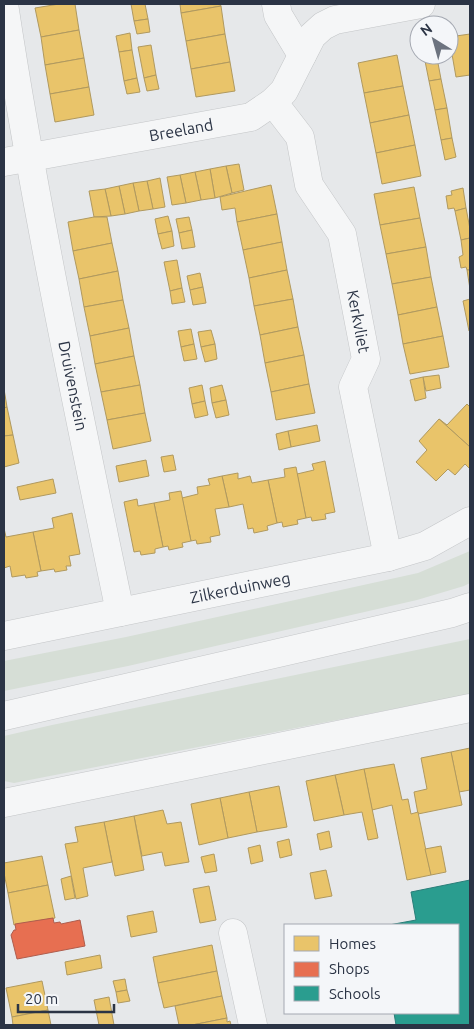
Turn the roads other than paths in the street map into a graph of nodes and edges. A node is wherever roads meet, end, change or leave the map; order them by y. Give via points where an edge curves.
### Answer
1 (4, 4) edge
2 (276, 4) edge
3 (421, 4) edge
4 (302, 55) junction
5 (273, 102) junction
6 (16, 160) edge
7 (470, 521) edge
8 (388, 557) junction
9 (470, 607) edge
10 (120, 612) junction
11 (4, 636) edge
12 (470, 708) edge
13 (4, 716) edge
14 (4, 803) edge
15 (233, 933) dead end
16 (253, 1025) edge

1 - 6 street
2 - 4 street via 278,15
3 - 4 street, Breeland via 335,20 312,36
4 - 5 street, Breeland via 284,91
5 - 6 street, Breeland via 251,117
5 - 8 street, Kerkvliet via 300,137 309,185 342,234 366,359 353,387
6 - 10 street, Druivenstein via 90,467
7 - 8 street, Zilkerduinweg via 424,546
8 - 10 street, Zilkerduinweg
9 - 13 street
10 - 11 street, Zilkerduinweg
12 - 14 street
15 - 16 street

